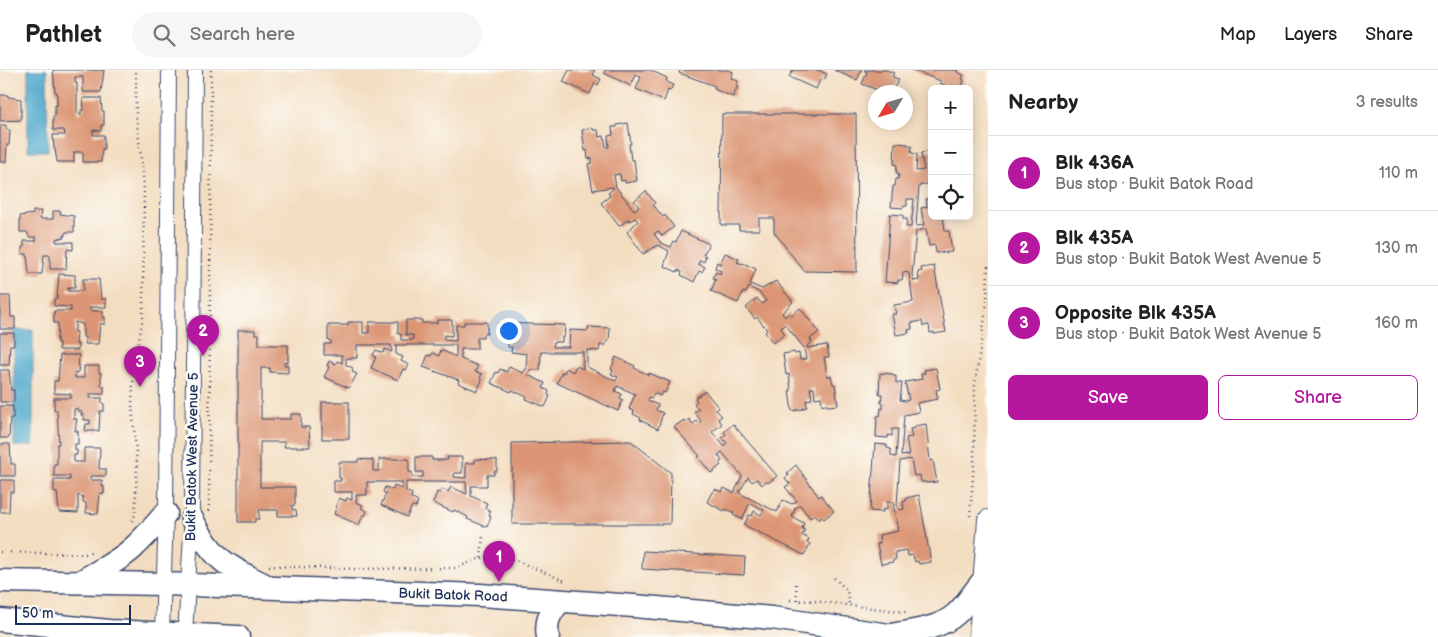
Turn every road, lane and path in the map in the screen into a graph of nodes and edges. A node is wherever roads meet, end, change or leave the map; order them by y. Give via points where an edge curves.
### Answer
1 (136, 70) edge
2 (169, 70) edge
3 (196, 70) edge
4 (211, 70) edge
5 (988, 264) edge
6 (166, 513) junction
7 (201, 517) junction
8 (979, 521) edge
9 (130, 523) dead end
10 (483, 535) dead end
11 (99, 549) dead end
12 (0, 552) edge
13 (481, 558) junction
14 (266, 566) dead end
15 (834, 578) dead end
16 (0, 581) edge
17 (982, 581) junction
18 (79, 582) junction
19 (163, 584) junction
20 (796, 584) dead end
21 (188, 586) junction
22 (272, 588) junction
23 (563, 591) junction
24 (787, 600) dead end
25 (797, 600) junction
26 (849, 605) junction
27 (907, 613) dead end
28 (772, 618) junction
29 (0, 620) edge
30 (86, 632) edge
31 (162, 635) edge
32 (185, 636) edge
33 (897, 636) edge
34 (238, 637) edge
35 (548, 637) edge
36 (788, 637) edge
37 (979, 637) edge

1 - 9 path via 136,115 144,184 143,318 134,363 132,405 137,464 135,515
2 - 6 street, Bukit Batok West Avenue 5
3 - 7 street, Bukit Batok West Avenue 5
4 - 7 path
5 - 8 path via 975,384 974,463
6 - 18 main road via 132,549
6 - 19 street, Bukit Batok West Avenue 5
7 - 21 street, Bukit Batok West Avenue 5
7 - 22 main road via 203,539 213,552 239,572
8 - 17 street
10 - 13 path
11 - 12 path via 85,554
13 - 14 path via 456,568
13 - 23 path via 515,560
15 - 26 path via 847,590
16 - 18 main road, Bukit Batok Road
17 - 33 main road, Bukit Batok Road via 956,614 944,622
17 - 37 street
18 - 19 main road, Bukit Batok Road
19 - 21 main road, Bukit Batok Road
19 - 31 street, Bukit Batok West Avenue 5
20 - 25 path
21 - 22 main road, Bukit Batok Road
21 - 32 street, Bukit Batok West Avenue 5
22 - 23 main road, Bukit Batok Road via 480,595
23 - 28 main road, Bukit Batok Road via 634,606
23 - 35 main road via 550,612 546,627
24 - 25 path
25 - 26 path
26 - 27 path
28 - 33 main road, Bukit Batok Road
28 - 36 main road
29 - 30 main road
30 - 31 main road
31 - 32 main road
32 - 34 main road

